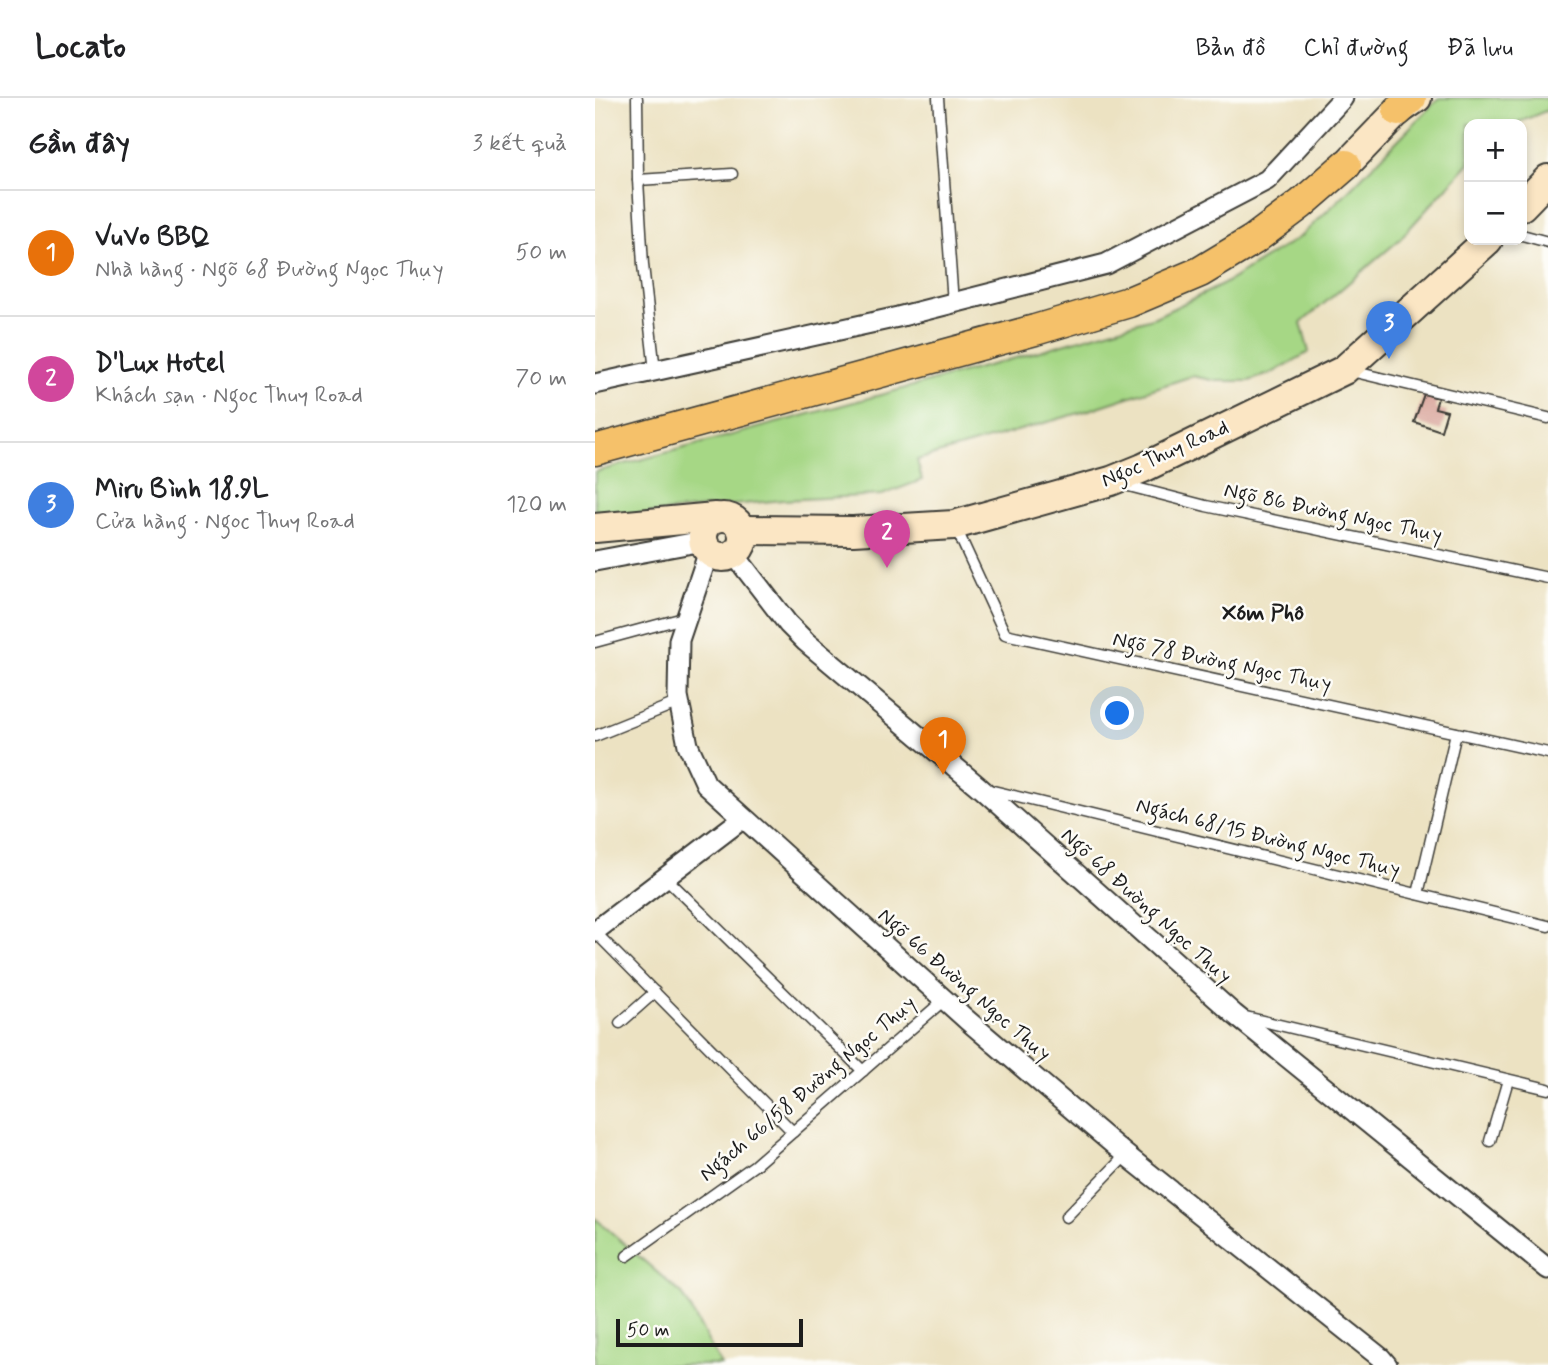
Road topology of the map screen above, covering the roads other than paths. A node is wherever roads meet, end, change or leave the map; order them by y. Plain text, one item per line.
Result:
1 (637, 98) edge
2 (938, 98) edge
3 (1343, 98) edge
4 (1407, 101) edge
5 (1346, 164) joint
6 (732, 174) dead end
7 (1548, 179) edge
8 (638, 180) junction
9 (1527, 201) edge
10 (1527, 236) edge
11 (1548, 242) edge
12 (1482, 245) edge
13 (953, 303) junction
14 (1344, 370) junction
15 (655, 371) junction
16 (595, 384) edge
17 (1548, 418) edge
18 (595, 450) edge
19 (1111, 481) junction
20 (954, 525) junction
21 (595, 528) edge
22 (721, 539) junction
23 (595, 561) edge
24 (1548, 578) edge
25 (687, 617) junction
26 (595, 642) edge
27 (679, 702) junction
28 (1456, 733) junction
29 (595, 736) edge
30 (1548, 753) edge
31 (979, 788) junction
32 (743, 819) junction
33 (665, 877) junction
34 (1418, 894) junction
35 (1548, 926) edge
36 (595, 931) edge
37 (655, 992) junction
38 (944, 1000) junction
39 (1234, 1014) junction
40 (620, 1023) dead end
41 (863, 1071) junction
42 (1508, 1080) junction
43 (1548, 1089) edge
44 (793, 1132) junction
45 (1490, 1141) dead end
46 (1126, 1155) junction
47 (1066, 1217) dead end
48 (627, 1256) dead end
49 (1548, 1269) edge
50 (1387, 1365) edge

1 - 8 lane
2 - 13 lane
3 - 13 street
4 - 5 street
5 - 18 main road
6 - 8 lane
7 - 9 street
8 - 15 lane
10 - 11 lane
12 - 14 street, Ngoc Thuy Road
13 - 15 street
14 - 17 lane
14 - 19 street, Ngoc Thuy Road
15 - 16 street
19 - 20 street, Ngoc Thuy Road
19 - 24 lane, Ngõ 86 Đường Ngọc Thụy
20 - 22 street, Ngoc Thuy Road
20 - 28 lane, Ngõ 78 Đường Ngọc Thụy
21 - 22 street, Ngoc Thuy Road
22 - 23 street
22 - 25 street, Ngõ 66 Đường Ngọc Thụy
22 - 31 street, Ngõ 68 Đường Ngọc Thụy
25 - 26 lane
25 - 27 street, Ngõ 66 Đường Ngọc Thụy
27 - 29 lane
27 - 32 street, Ngõ 66 Đường Ngọc Thụy
28 - 30 lane, Ngõ 78 Đường Ngọc Thụy
28 - 34 lane
31 - 34 lane, Ngách 68/15 Đường Ngọc Thụy
31 - 39 street, Ngõ 68 Đường Ngọc Thụy
32 - 33 street
32 - 38 street, Ngõ 66 Đường Ngọc Thụy
33 - 36 street
33 - 41 lane
34 - 35 lane, Ngách 68/15 Đường Ngọc Thụy
36 - 37 lane
37 - 40 lane
37 - 44 lane
38 - 41 lane, Ngách 66/58 Đường Ngọc Thụy
38 - 46 street, Ngõ 66 Đường Ngọc Thụy
39 - 42 lane
39 - 49 street, Ngõ 68 Đường Ngọc Thụy
41 - 44 lane, Ngách 66/58 Đường Ngọc Thụy
42 - 43 lane
42 - 45 lane
44 - 48 lane, Ngách 66/58 Đường Ngọc Thụy
46 - 47 lane
46 - 50 street, Ngõ 66 Đường Ngọc Thụy

